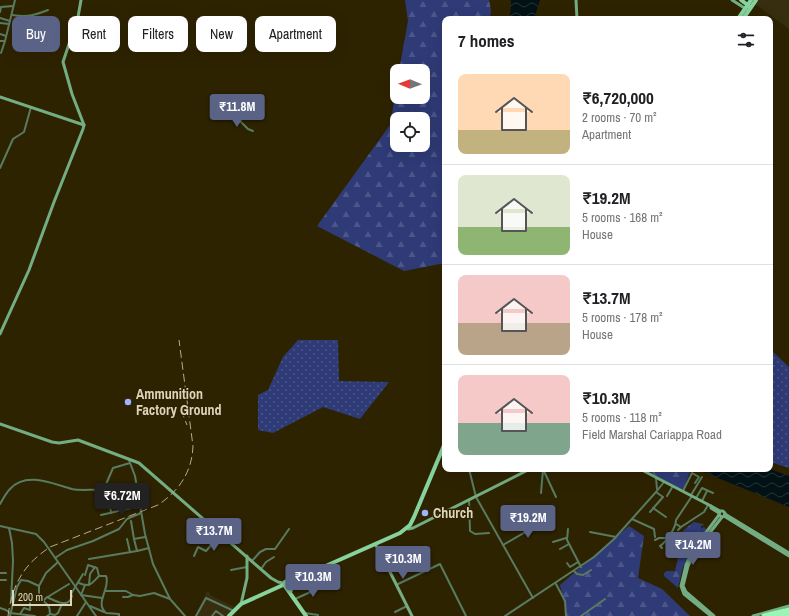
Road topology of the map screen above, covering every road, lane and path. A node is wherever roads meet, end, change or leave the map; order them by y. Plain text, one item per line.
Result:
1 (15, 0) edge
2 (81, 0) edge
3 (576, 0) edge
4 (732, 0) edge
5 (741, 0) edge
6 (750, 4) edge
7 (14, 6) junction
8 (48, 10) dead end
9 (0, 12) edge
10 (12, 15) junction
11 (578, 16) edge
12 (740, 16) edge
13 (744, 16) edge
14 (0, 18) edge
15 (0, 23) edge
16 (10, 23) junction
17 (0, 34) edge
18 (6, 36) junction
19 (5, 40) junction
20 (0, 41) edge
21 (1, 53) dead end
22 (0, 97) edge
23 (32, 107) junction
24 (217, 116) dead end
25 (84, 125) junction
26 (253, 131) dead end
27 (0, 168) edge
28 (0, 334) edge
29 (0, 424) edge
30 (442, 450) edge
31 (442, 457) edge
32 (129, 459) junction
33 (134, 461) junction
34 (130, 463) junction
35 (470, 472) edge
36 (524, 472) edge
37 (543, 472) edge
38 (544, 472) edge
39 (645, 472) edge
40 (702, 476) dead end
41 (656, 478) junction
42 (664, 482) junction
43 (695, 484) dead end
44 (672, 486) junction
45 (657, 491) junction
46 (683, 491) junction
47 (708, 491) junction
48 (541, 493) dead end
49 (713, 493) dead end
50 (692, 495) junction
51 (667, 496) dead end
52 (476, 497) junction
53 (556, 497) dead end
54 (696, 498) junction
55 (469, 500) junction
56 (702, 502) junction
57 (0, 504) edge
58 (140, 506) junction
59 (710, 506) junction
60 (101, 507) dead end
61 (654, 508) junction
62 (650, 512) dead end
63 (111, 513) junction
64 (141, 513) junction
65 (722, 514) junction
66 (101, 515) dead end
67 (666, 517) dead end
68 (632, 518) junction
69 (546, 520) dead end
70 (130, 521) dead end
71 (676, 524) junction
72 (0, 526) edge
73 (681, 527) junction
74 (9, 528) junction
75 (289, 529) dead end
76 (407, 529) junction
77 (568, 529) dead end
78 (678, 530) dead end
79 (590, 532) dead end
80 (490, 533) dead end
81 (221, 534) junction
82 (145, 537) junction
83 (616, 537) junction
84 (566, 538) junction
85 (667, 538) junction
86 (127, 539) dead end
87 (134, 539) junction
88 (553, 542) dead end
89 (377, 544) junction
90 (569, 544) junction
91 (503, 545) junction
92 (149, 548) junction
93 (662, 548) dead end
94 (560, 549) dead end
95 (137, 551) junction
96 (130, 552) junction
97 (789, 553) edge
98 (194, 556) dead end
99 (247, 556) junction
100 (789, 556) edge
101 (274, 557) dead end
102 (55, 558) junction
103 (89, 559) dead end
104 (252, 561) junction
105 (58, 562) junction
106 (579, 562) junction
107 (567, 563) dead end
108 (94, 567) junction
109 (247, 567) junction
110 (570, 567) junction
111 (581, 567) junction
112 (261, 569) junction
113 (231, 570) dead end
114 (591, 570) dead end
115 (574, 572) junction
116 (0, 573) edge
117 (6, 573) dead end
118 (99, 576) junction
119 (0, 580) edge
120 (6, 580) dead end
121 (294, 582) junction
122 (78, 583) junction
123 (556, 583) junction
124 (69, 584) dead end
125 (85, 585) junction
126 (89, 585) junction
127 (285, 585) junction
128 (396, 585) junction
129 (39, 586) junction
130 (76, 587) junction
131 (333, 587) dead end
132 (105, 591) junction
133 (289, 591) junction
134 (81, 595) junction
135 (133, 595) junction
136 (30, 597) dead end
137 (47, 597) junction
138 (102, 598) junction
139 (123, 598) dead end
140 (295, 598) junction
141 (533, 598) junction
142 (170, 599) junction
143 (605, 599) dead end
144 (43, 601) junction
145 (86, 602) junction
146 (62, 604) junction
147 (241, 604) junction
148 (12, 605) junction
149 (88, 605) junction
150 (407, 606) junction
151 (789, 606) edge
152 (0, 608) edge
153 (789, 610) edge
154 (234, 611) junction
155 (105, 612) junction
156 (395, 612) dead end
157 (10, 614) edge
158 (20, 614) junction
159 (50, 614) junction
160 (305, 614) edge
161 (789, 614) edge
162 (318, 615) edge
163 (35, 616) edge
164 (47, 616) edge
165 (77, 616) edge
166 (96, 616) edge
167 (119, 616) edge
168 (185, 616) edge
169 (196, 616) edge
170 (212, 616) edge
171 (223, 616) edge
172 (229, 616) edge
173 (412, 616) edge
174 (466, 616) edge
175 (505, 616) edge
176 (566, 616) edge
177 (581, 616) edge
178 (711, 616) edge
179 (714, 616) edge
180 (753, 616) edge
181 (764, 616) edge
182 (776, 616) edge

1 - 7 street
2 - 25 street
3 - 11 street
4 - 6 street
5 - 6 main road
6 - 12 main road
6 - 13 main road
7 - 9 street
7 - 10 street
8 - 10 street
10 - 16 street
14 - 16 street
15 - 16 street
16 - 18 street
17 - 18 street
18 - 19 street
19 - 20 street
19 - 21 street
22 - 23 street
23 - 25 street
23 - 27 street
24 - 26 street
25 - 28 street
29 - 32 street
30 - 76 main road
31 - 76 main road
32 - 33 street
32 - 34 street
33 - 34 street
33 - 81 street
34 - 57 street
34 - 58 street
35 - 52 street
36 - 52 street
37 - 48 street
38 - 53 street
39 - 41 street
40 - 50 street
41 - 42 street
41 - 45 street
42 - 44 street
42 - 45 street
43 - 46 street
44 - 46 street
44 - 51 street
45 - 61 street
45 - 68 street
46 - 50 street
47 - 49 street
47 - 54 street
47 - 56 street
50 - 54 street
50 - 71 street
52 - 55 street
52 - 91 street
54 - 56 street
55 - 76 street
55 - 80 street
56 - 59 street
58 - 63 street
58 - 64 street
59 - 65 street
59 - 73 street
60 - 63 street
61 - 62 street
61 - 67 street
63 - 66 street
64 - 82 street
64 - 102 street
65 - 97 street
65 - 100 street
65 - 178 street
65 - 179 street
68 - 83 street
68 - 85 street
69 - 91 street
70 - 87 street
71 - 73 street
71 - 85 street
72 - 74 street
73 - 78 street
74 - 102 street
74 - 148 street
75 - 104 street
76 - 89 main road
77 - 84 street
79 - 83 street
81 - 98 street
81 - 99 street
82 - 87 street
82 - 92 street
83 - 111 street
84 - 88 street
84 - 90 street
85 - 93 street
86 - 96 street
87 - 95 street
89 - 121 main road
89 - 127 main road
89 - 128 street
90 - 94 street
90 - 106 street
91 - 141 street
92 - 95 street
92 - 142 street
95 - 96 street
96 - 103 street
99 - 104 street
99 - 109 street
101 - 112 street
102 - 105 street
104 - 112 street
105 - 129 street
105 - 130 street
106 - 110 street
106 - 111 street
107 - 110 street
108 - 118 street
108 - 122 street
108 - 126 street
109 - 113 street
109 - 147 street
110 - 115 street
111 - 115 street
112 - 127 street
114 - 115 street
115 - 123 street
116 - 117 street
118 - 126 street
118 - 132 street
119 - 120 street
121 - 127 main road
121 - 133 main road
122 - 125 street
122 - 130 street
123 - 141 street
123 - 176 street
124 - 137 street
125 - 126 street
125 - 134 street
127 - 133 main road
127 - 147 main road
128 - 150 street
128 - 174 street
129 - 144 street
129 - 148 street
130 - 134 street
130 - 146 street
131 - 140 street
132 - 135 street
132 - 138 street
133 - 140 main road
134 - 138 street
134 - 145 street
135 - 139 street
135 - 142 street
136 - 158 street
137 - 144 street
137 - 146 street
138 - 155 street
140 - 160 main road
141 - 175 street
142 - 168 street
143 - 177 street
144 - 159 street
145 - 149 street
145 - 165 street
146 - 159 street
147 - 154 main road
148 - 157 street
149 - 155 street
149 - 166 street
150 - 156 street
150 - 173 street
151 - 180 street
152 - 157 street
153 - 181 highway
154 - 169 street
154 - 172 main road
155 - 167 street
157 - 158 street
158 - 163 street
159 - 164 street
160 - 162 street
161 - 182 highway
170 - 171 street

